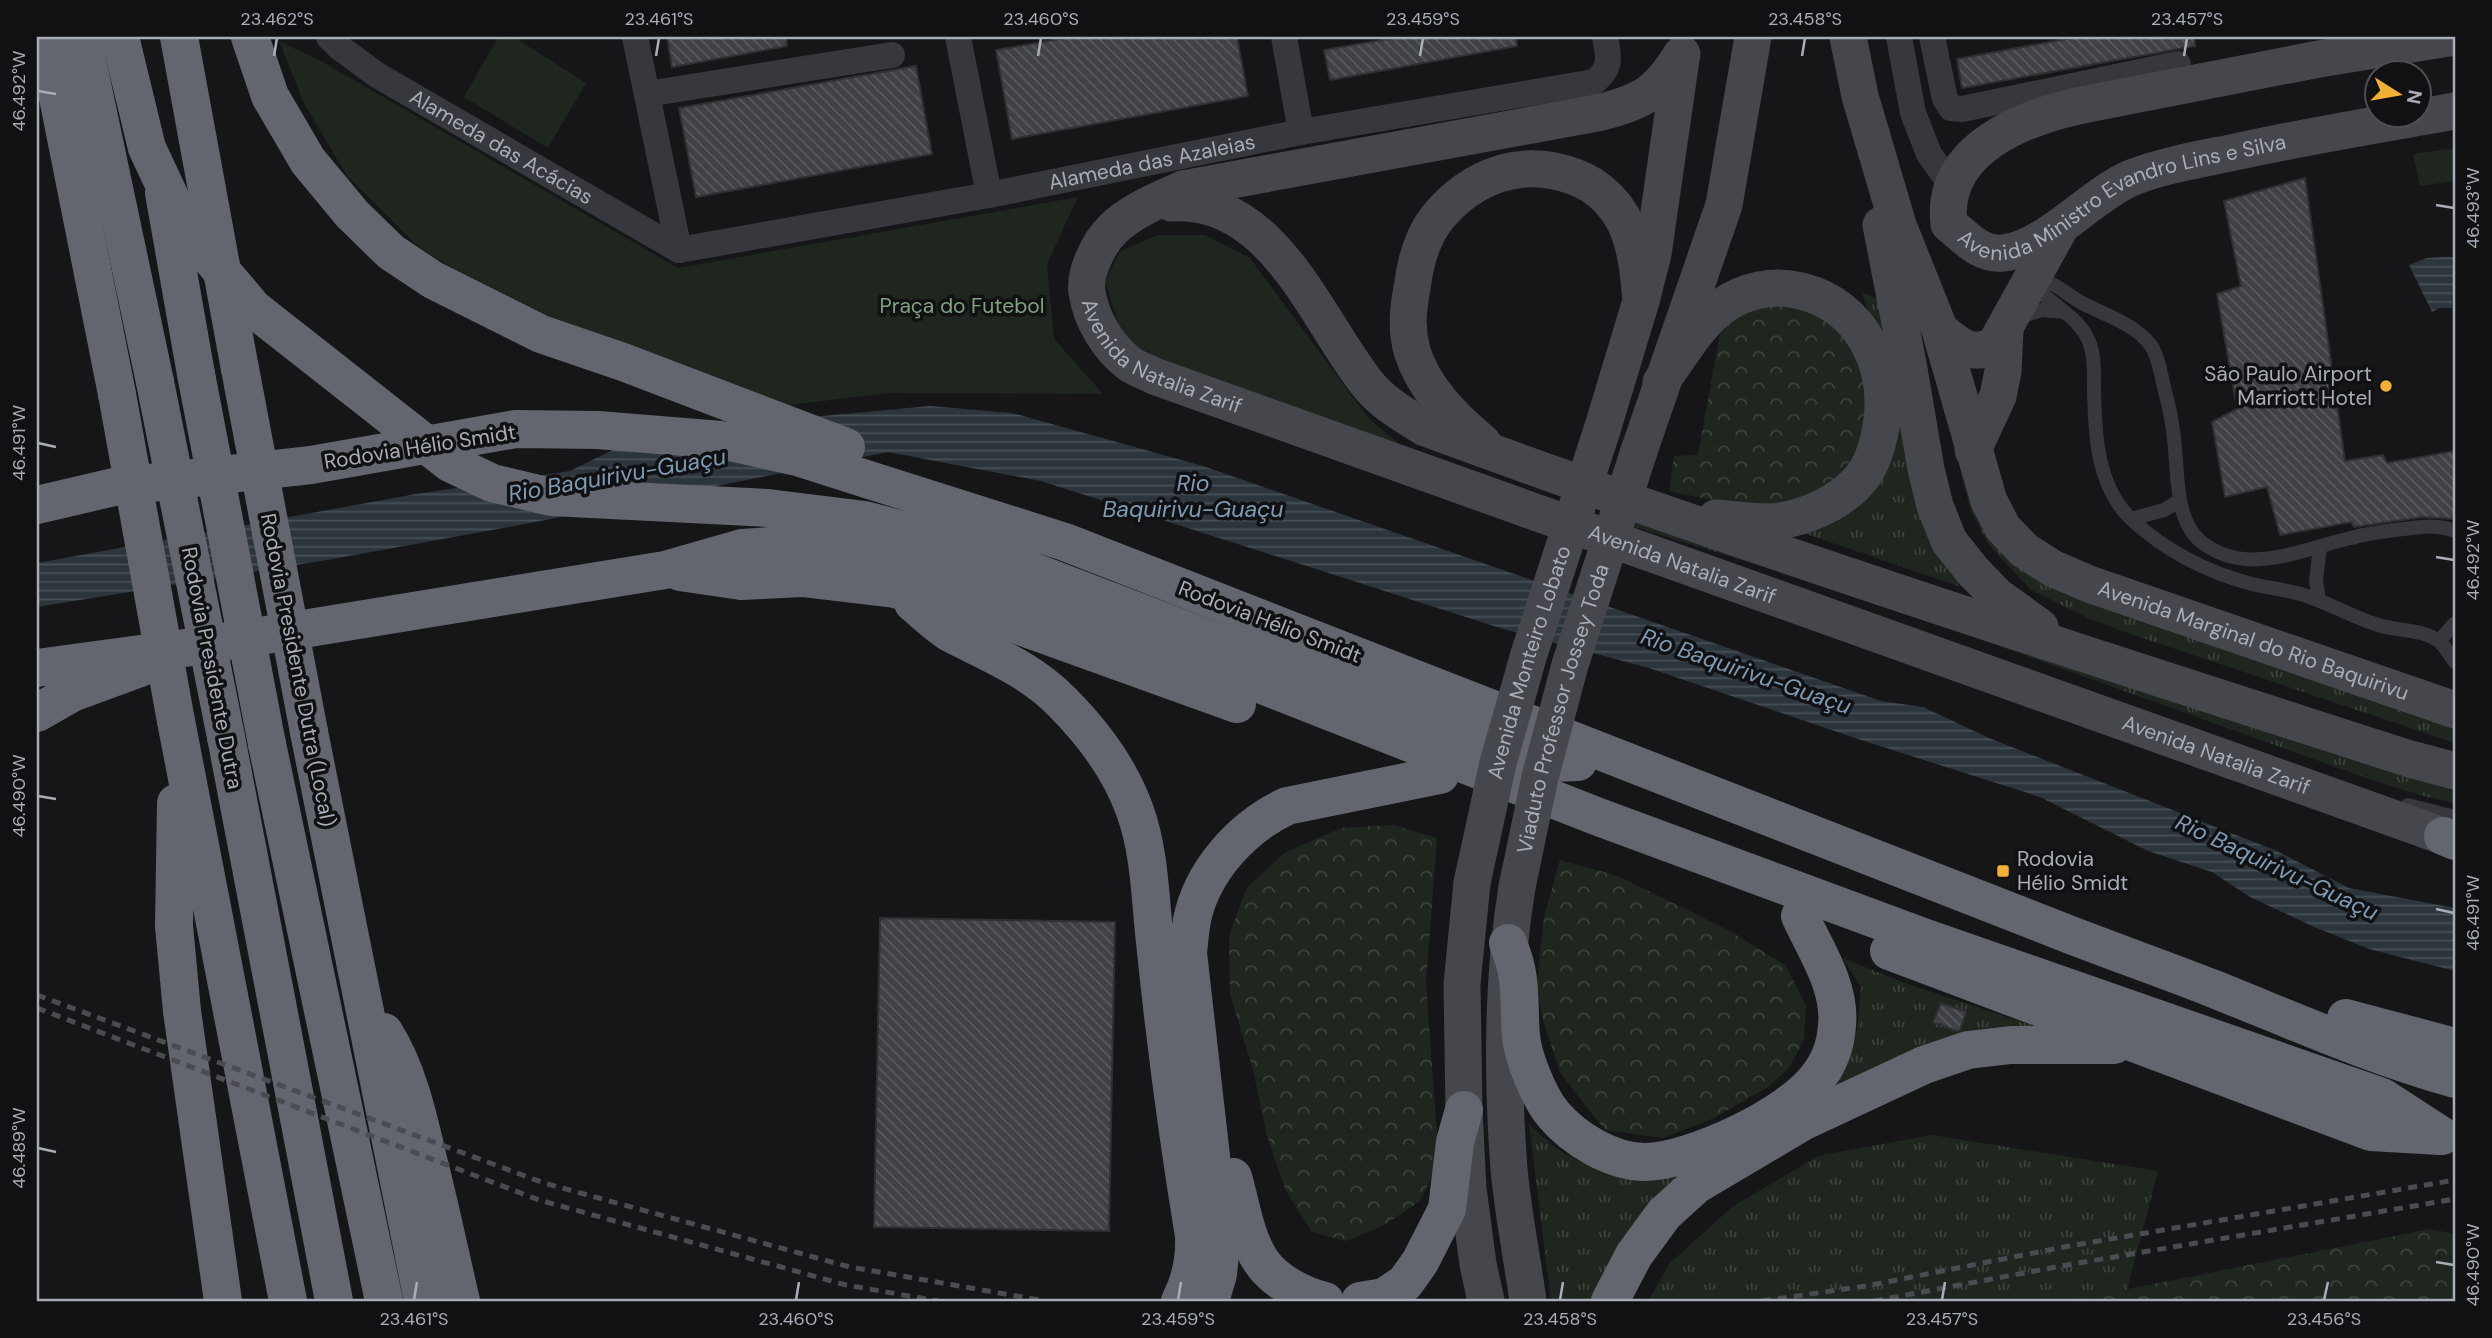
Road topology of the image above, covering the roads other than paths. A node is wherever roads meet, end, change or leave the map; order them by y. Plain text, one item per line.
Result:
1 (46, 37) edge
2 (82, 37) edge
3 (120, 37) edge
4 (135, 37) edge
5 (179, 37) edge
6 (250, 37) edge
7 (329, 37) edge
8 (635, 37) edge
9 (958, 37) edge
10 (1284, 37) edge
11 (1754, 37) edge
12 (1848, 37) edge
13 (1899, 37) edge
14 (1932, 37) edge
15 (2371, 37) edge
16 (2455, 37) edge
17 (1682, 45) edge
18 (1607, 47) edge
19 (2284, 51) dead end
20 (892, 55) dead end
21 (37, 58) edge
22 (2178, 64) dead end
23 (647, 94) junction
24 (1860, 96) junction
25 (62, 110) junction
26 (2455, 111) edge
27 (1301, 132) junction
28 (1952, 186) junction
29 (989, 195) junction
30 (1148, 205) junction
31 (2064, 222) junction
32 (679, 250) junction
33 (1988, 253) junction
34 (2031, 279) junction
35 (1642, 301) junction
36 (2069, 314) junction
37 (2008, 325) junction
38 (1940, 331) junction
39 (1661, 382) junction
40 (1973, 450) junction
41 (1497, 454) junction
42 (37, 487) edge
43 (114, 487) junction
44 (2179, 501) junction
45 (37, 505) edge
46 (1668, 515) junction
47 (2131, 519) junction
48 (2455, 531) edge
49 (1076, 547) junction
50 (2320, 547) junction
51 (665, 570) junction
52 (895, 589) junction
53 (2319, 600) junction
54 (2455, 623) edge
55 (2440, 642) junction
56 (1912, 646) junction
57 (192, 647) junction
58 (1971, 652) dead end
59 (2096, 657) junction
60 (2455, 662) edge
61 (37, 668) edge
62 (1382, 704) junction
63 (2455, 710) edge
64 (37, 713) edge
65 (178, 730) junction
66 (1622, 760) junction
67 (2370, 762) dead end
68 (2298, 769) dead end
69 (2455, 771) edge
70 (1440, 775) junction
71 (2361, 791) dead end
72 (2399, 803) dead end
73 (1596, 816) junction
74 (2452, 833) edge
75 (1800, 916) junction
76 (1508, 943) junction
77 (2214, 989) junction
78 (363, 1001) junction
79 (2138, 1045) junction
80 (1198, 1046) junction
81 (2455, 1047) edge
82 (2455, 1079) edge
83 (1464, 1110) junction
84 (2449, 1138) edge
85 (223, 1301) edge
86 (288, 1301) edge
87 (334, 1301) edge
88 (384, 1301) edge
89 (423, 1301) edge
90 (461, 1301) edge
91 (1180, 1301) edge
92 (1210, 1301) edge
93 (1325, 1301) edge
94 (1360, 1301) edge
95 (1486, 1301) edge
96 (1528, 1301) edge
97 (1610, 1301) edge

1 - 25 highway, Rodovia Presidente Dutra
2 - 87 highway, Rodovia Presidente Dutra, bridge
3 - 62 highway, bridge
4 - 88 highway, Rodovia Presidente Dutra, bridge
5 - 78 highway, Rodovia Presidente Dutra (Local), bridge
6 - 49 highway
7 - 32 street, Alameda das Acácias
8 - 23 street
9 - 29 street
10 - 27 street
11 - 39 main road
12 - 24 main road
13 - 28 street
14 - 22 street
15 - 19 street
16 - 28 main road, Avenida Ministro Evandro Lins e Silva
17 - 30 main road
17 - 35 main road, Avenida Monteiro Lobato
18 - 27 street, Alameda das Azaleias
20 - 23 street
21 - 25 highway
23 - 32 street
24 - 38 main road, Avenida Marginal do Rio Baquirivu
24 - 59 main road
25 - 65 highway, Rodovia Presidente Dutra, bridge
26 - 31 main road, Avenida Ministro Evandro Lins e Silva
27 - 29 street, Alameda das Azaleias
28 - 33 main road, Avenida Ministro Evandro Lins e Silva
29 - 32 street, Alameda das Azaleias
30 - 41 main road, Avenida Natalia Zarif
30 - 56 main road, Avenida Natalia Zarif
31 - 33 main road, Avenida Ministro Evandro Lins e Silva
31 - 34 main road
33 - 34 main road
34 - 36 lane
34 - 37 main road
34 - 44 lane
35 - 41 main road
35 - 83 main road, Avenida Monteiro Lobato, bridge
36 - 37 lane
36 - 47 lane
37 - 38 main road
37 - 40 main road
38 - 40 main road, Avenida Marginal do Rio Baquirivu
39 - 46 main road
39 - 76 main road, Viaduto Professor Jossey Toda, bridge
40 - 63 main road, Avenida Marginal do Rio Baquirivu
41 - 46 main road, Avenida Natalia Zarif
42 - 43 highway
43 - 45 highway, Rodovia Hélio Smidt
43 - 49 highway, Rodovia Hélio Smidt
44 - 47 lane
44 - 50 lane
46 - 59 main road, Avenida Natalia Zarif
47 - 53 lane
48 - 50 lane
49 - 66 highway, Rodovia Hélio Smidt
50 - 53 lane
51 - 52 highway
51 - 57 highway
51 - 73 highway
52 - 70 highway
52 - 91 highway
53 - 55 lane
54 - 55 lane
55 - 60 lane
56 - 58 lane
56 - 74 main road, Avenida Natalia Zarif
57 - 61 highway
57 - 64 highway
59 - 67 lane
59 - 69 main road, Avenida Natalia Zarif
62 - 66 highway
62 - 73 highway
65 - 85 highway
65 - 86 highway, Rodovia Presidente Dutra
66 - 77 highway, Rodovia Hélio Smidt
68 - 71 lane
70 - 75 highway
70 - 80 highway
72 - 74 lane
73 - 84 highway
75 - 76 highway
75 - 79 highway
76 - 96 main road
77 - 81 highway
77 - 82 highway, Rodovia Hélio Smidt
78 - 89 highway, Rodovia Presidente Dutra (Local)
78 - 90 highway
79 - 84 highway
79 - 97 highway
80 - 92 highway
80 - 93 highway
83 - 94 highway
83 - 95 main road, Avenida Monteiro Lobato

